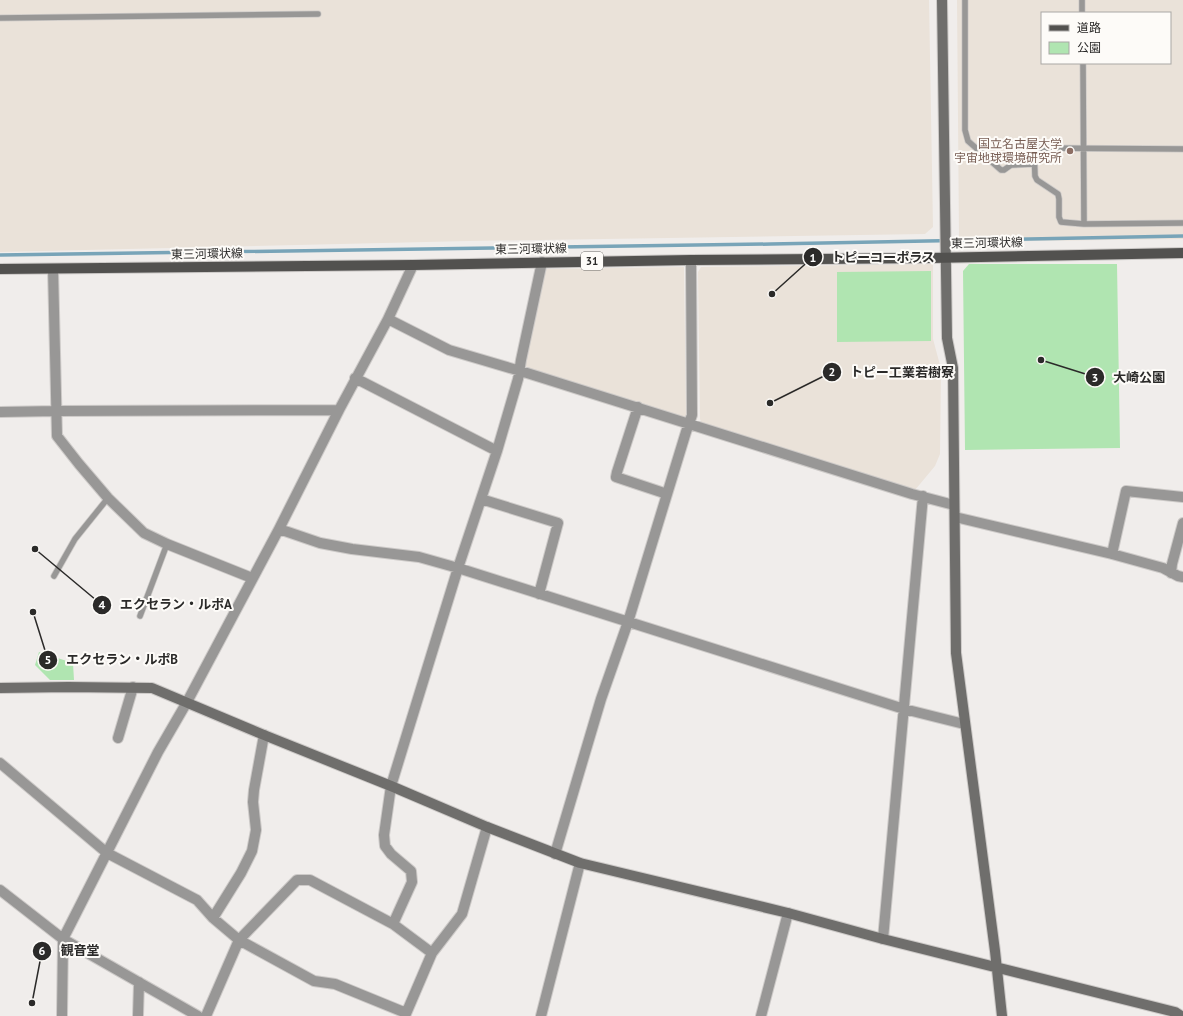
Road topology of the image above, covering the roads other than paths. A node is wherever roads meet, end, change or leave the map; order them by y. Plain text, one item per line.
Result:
1 (942, 0) edge
2 (965, 0) edge
3 (1082, 0) edge
4 (1082, 12) edge
5 (318, 14) dead end
6 (0, 18) edge
7 (1083, 64) edge
8 (1084, 148) junction
9 (1183, 149) edge
10 (1034, 164) junction
11 (1183, 223) edge
12 (1084, 224) junction
13 (1183, 253) edge
14 (946, 257) junction
15 (691, 260) junction
16 (542, 262) junction
17 (413, 265) junction
18 (0, 269) edge
19 (53, 269) junction
20 (388, 319) junction
21 (519, 370) junction
22 (356, 378) junction
23 (638, 407) junction
24 (339, 410) junction
25 (57, 411) junction
26 (0, 412) edge
27 (689, 423) junction
28 (497, 451) junction
29 (667, 494) junction
30 (923, 496) junction
31 (1183, 497) edge
32 (108, 498) junction
33 (481, 499) junction
34 (954, 504) junction
35 (955, 516) junction
36 (1183, 523) edge
37 (279, 529) junction
38 (168, 544) junction
39 (1112, 554) junction
40 (458, 568) junction
41 (1171, 573) junction
42 (54, 576) dead end
43 (1183, 577) edge
44 (252, 578) junction
45 (540, 594) junction
46 (140, 616) dead end
47 (628, 622) junction
48 (133, 687) junction
49 (0, 688) edge
50 (187, 702) junction
51 (904, 709) junction
52 (964, 724) junction
53 (264, 735) junction
54 (118, 738) dead end
55 (0, 763) edge
56 (391, 786) junction
57 (487, 827) junction
58 (107, 853) junction
59 (555, 854) junction
60 (580, 863) junction
61 (0, 890) edge
62 (788, 913) junction
63 (213, 918) junction
64 (393, 924) junction
65 (63, 939) junction
66 (882, 939) junction
67 (239, 940) junction
68 (432, 953) junction
69 (996, 967) junction
70 (139, 982) junction
71 (405, 1014) edge
72 (62, 1016) edge
73 (138, 1016) edge
74 (198, 1016) edge
75 (206, 1016) edge
76 (541, 1016) edge
77 (761, 1016) edge
78 (1002, 1016) edge
79 (1181, 1016) edge

1 - 14 street
2 - 10 lane
3 - 4 lane
5 - 6 lane
7 - 8 lane
8 - 9 lane
8 - 10 lane
8 - 12 lane
10 - 12 lane
11 - 12 lane
13 - 14 main road, 東三河環状線 / 31
14 - 15 main road, 東三河環状線 / 31
14 - 34 street
15 - 16 main road, 東三河環状線 / 31
15 - 27 street
16 - 17 main road, 東三河環状線 / 31
16 - 21 street
17 - 19 main road, 東三河環状線 / 31
17 - 20 street
18 - 19 main road, 東三河環状線 / 31
19 - 25 street
20 - 21 street
20 - 22 street
21 - 23 street
21 - 28 street
22 - 24 street
22 - 28 street
23 - 27 street
23 - 29 street
24 - 25 street
24 - 37 street
25 - 26 street
25 - 32 street
27 - 29 street
27 - 30 street
28 - 33 street
29 - 47 street
30 - 34 street
30 - 51 street
31 - 39 street
32 - 38 street
32 - 42 lane
33 - 40 street
33 - 45 street
34 - 35 street
35 - 39 street
35 - 52 street
36 - 41 street
37 - 40 street
37 - 44 street
38 - 44 street
38 - 46 lane
39 - 41 street
40 - 45 street
40 - 56 street
41 - 43 street
44 - 50 street
45 - 47 street
47 - 51 street
47 - 59 street
48 - 49 street
48 - 50 street
48 - 54 street
50 - 53 street
50 - 58 street
51 - 52 street
51 - 66 street
52 - 69 street
53 - 56 street
53 - 63 street
55 - 58 street
56 - 57 street
56 - 64 street
57 - 59 street
57 - 68 street
58 - 63 street
58 - 65 street
59 - 60 street
60 - 62 street
60 - 76 street
61 - 65 street
62 - 66 street
62 - 77 street
63 - 67 street
64 - 67 street
64 - 68 street
65 - 70 street
65 - 72 street
66 - 69 street
67 - 71 street
67 - 75 street
68 - 71 street
69 - 78 street
69 - 79 street
70 - 73 street
70 - 74 street

